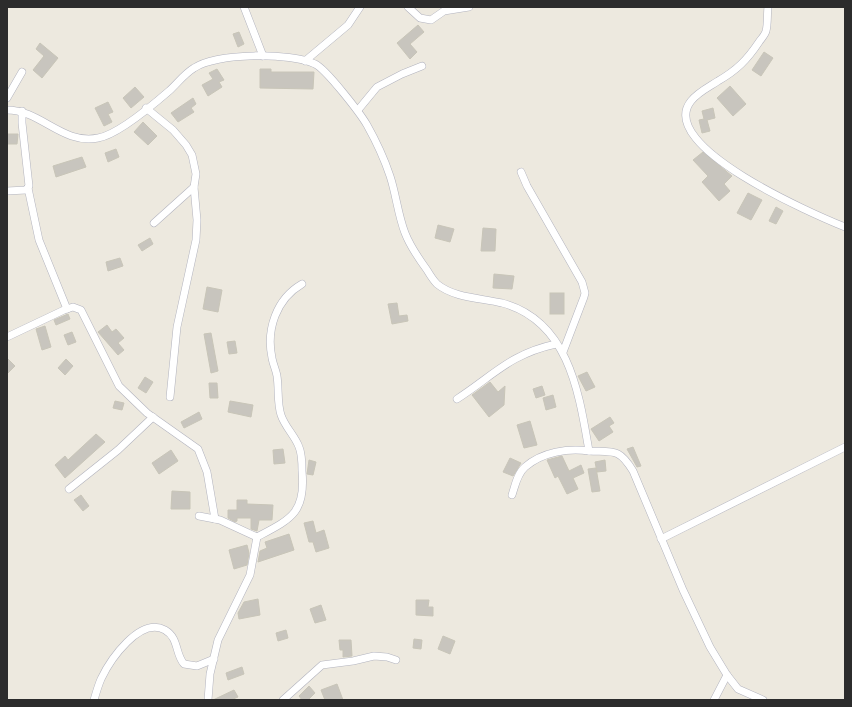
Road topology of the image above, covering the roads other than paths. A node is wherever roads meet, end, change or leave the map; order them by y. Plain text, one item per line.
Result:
1 (244, 7) edge
2 (360, 7) edge
3 (408, 7) edge
4 (469, 7) edge
5 (768, 7) edge
6 (264, 56) junction
7 (305, 61) junction
8 (422, 66) dead end
9 (22, 72) dead end
10 (7, 98) edge
11 (146, 108) junction
12 (7, 110) edge
13 (358, 110) junction
14 (22, 111) junction
15 (521, 172) dead end
16 (194, 187) junction
17 (28, 188) junction
18 (7, 191) edge
19 (154, 223) dead end
20 (845, 227) edge
21 (302, 284) dead end
22 (67, 309) junction
23 (7, 337) edge
24 (556, 344) junction
25 (563, 352) junction
26 (170, 397) dead end
27 (458, 399) dead end
28 (153, 417) junction
29 (845, 447) edge
30 (589, 451) junction
31 (69, 489) dead end
32 (512, 495) dead end
33 (199, 516) dead end
34 (215, 519) junction
35 (257, 537) junction
36 (661, 539) junction
37 (214, 660) junction
38 (396, 660) dead end
39 (727, 675) junction
40 (94, 700) edge
41 (208, 700) edge
42 (283, 700) edge
43 (714, 700) edge
44 (763, 700) edge

1 - 6 street
2 - 7 street
3 - 4 street
5 - 20 street
6 - 7 street
6 - 11 street
7 - 13 street
8 - 13 street
9 - 10 street
11 - 14 street
11 - 16 street
12 - 14 street
13 - 24 street
14 - 17 street
15 - 25 street
16 - 19 street
16 - 26 street
17 - 18 street
17 - 22 street
21 - 35 street
22 - 23 street
22 - 28 street
24 - 25 street
24 - 27 street
25 - 30 street
28 - 31 street
28 - 34 street
29 - 36 street
30 - 32 street
30 - 36 street
33 - 34 street
34 - 35 street
35 - 37 street
36 - 39 street
37 - 40 street
37 - 41 street
38 - 42 street
39 - 43 street
39 - 44 street

